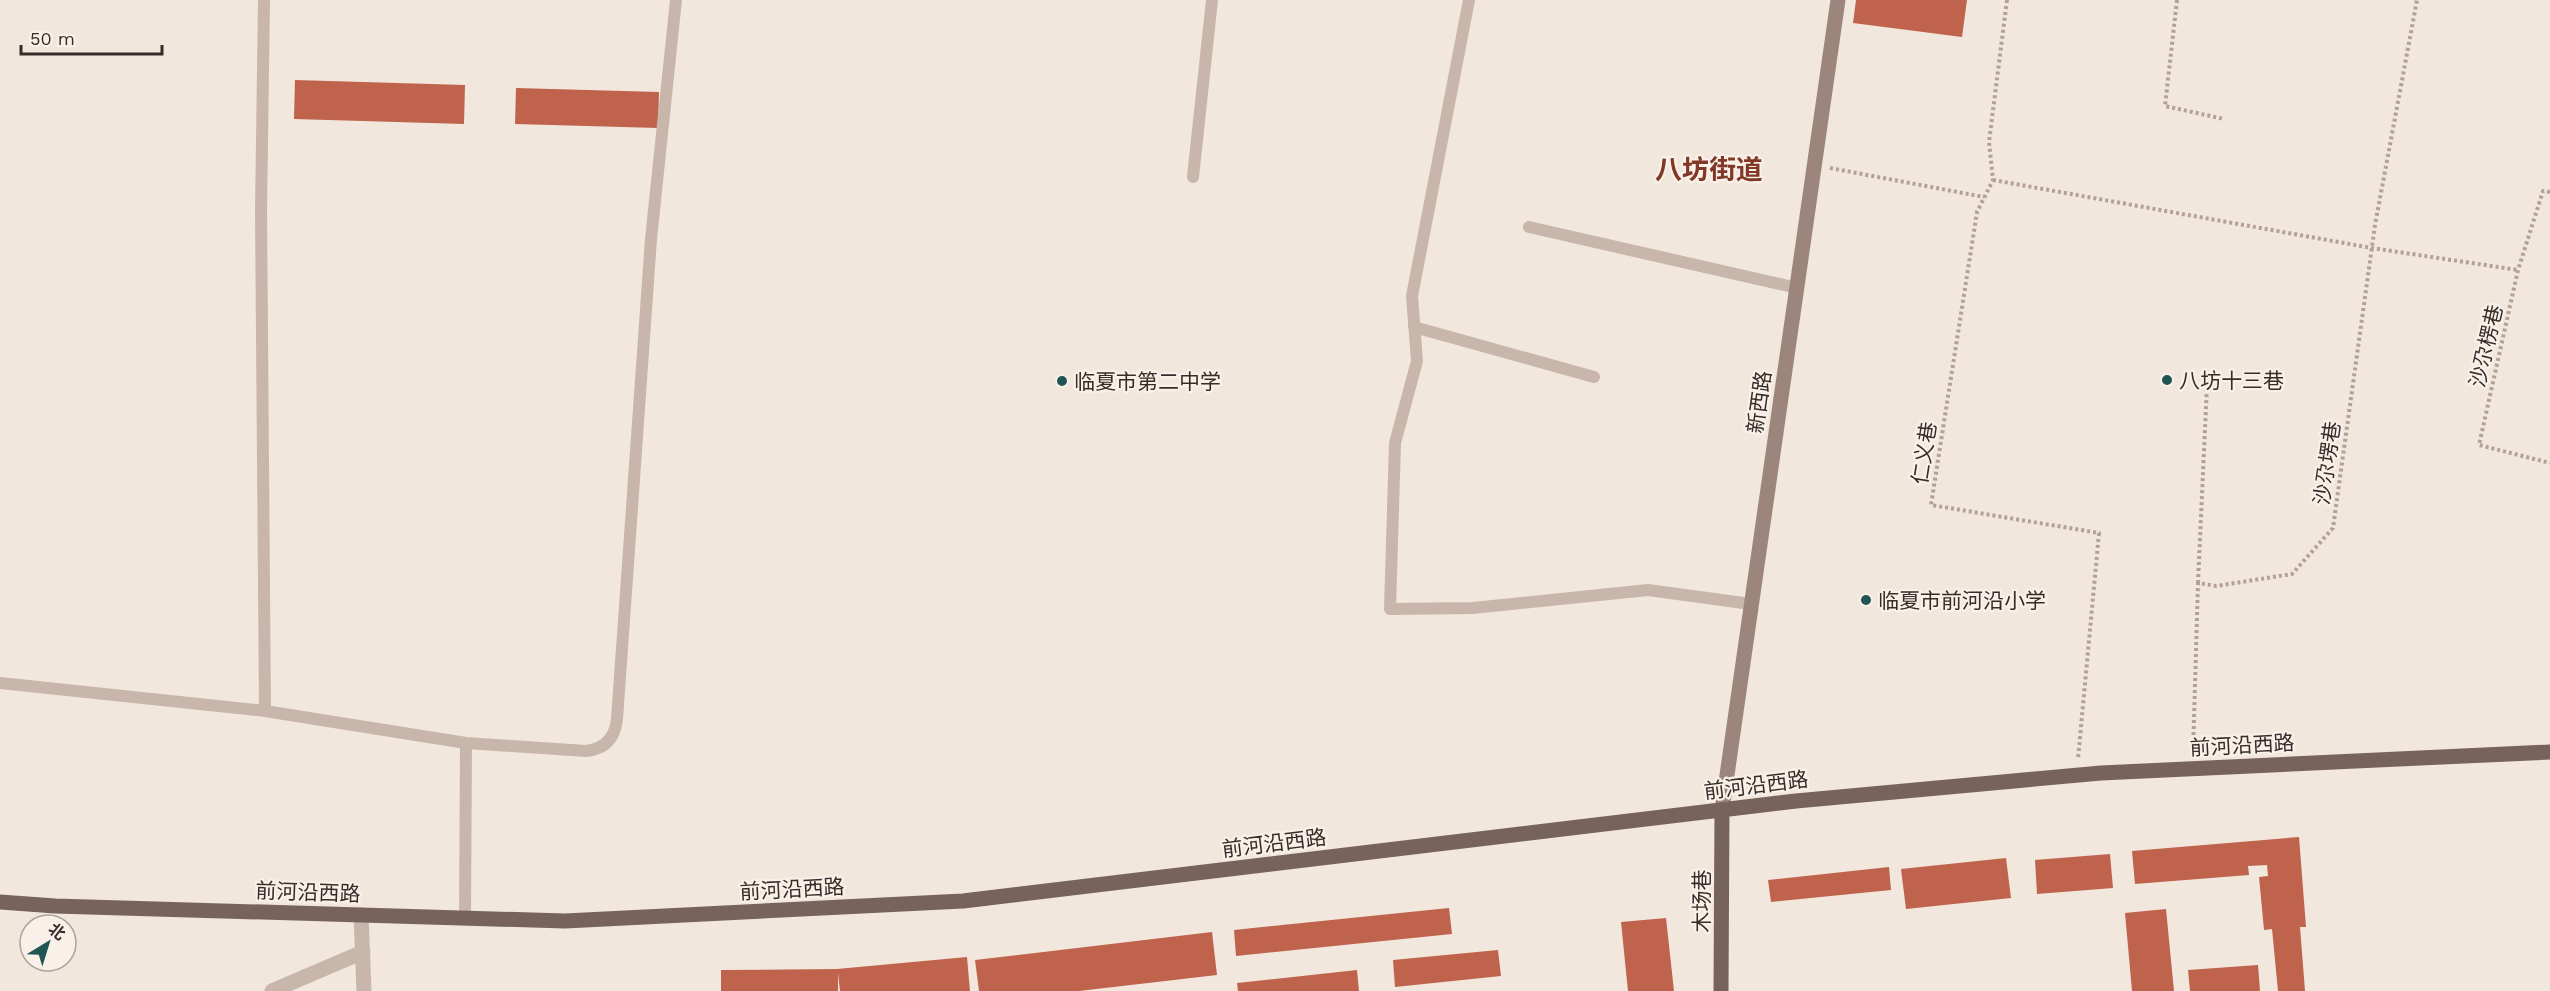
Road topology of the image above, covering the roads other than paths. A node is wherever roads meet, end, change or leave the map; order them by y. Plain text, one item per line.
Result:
1 (264, 0) edge
2 (675, 0) edge
3 (1212, 0) edge
4 (1469, 0) edge
5 (1838, 0) edge
6 (1193, 177) dead end
7 (1529, 227) dead end
8 (1797, 288) junction
9 (1414, 327) junction
10 (1594, 376) dead end
11 (1752, 604) junction
12 (0, 683) edge
13 (265, 711) junction
14 (466, 743) junction
15 (2550, 752) edge
16 (1722, 810) junction
17 (0, 902) edge
18 (361, 915) junction
19 (465, 918) junction
20 (363, 952) junction
21 (272, 991) edge
22 (364, 991) edge
23 (1721, 991) edge

1 - 13 lane
2 - 14 lane
3 - 6 lane
4 - 9 lane
5 - 8 main road, 新西路
7 - 8 lane
8 - 11 main road, 新西路
9 - 10 lane
9 - 11 lane
11 - 16 main road, 新西路
12 - 13 lane
13 - 14 lane
14 - 19 lane
15 - 16 main road, 前河沿西路
16 - 19 main road, 前河沿西路
16 - 23 main road, 木场巷
17 - 18 main road, 前河沿西路
18 - 19 main road, 前河沿西路
18 - 20 street
20 - 21 street
20 - 22 street

